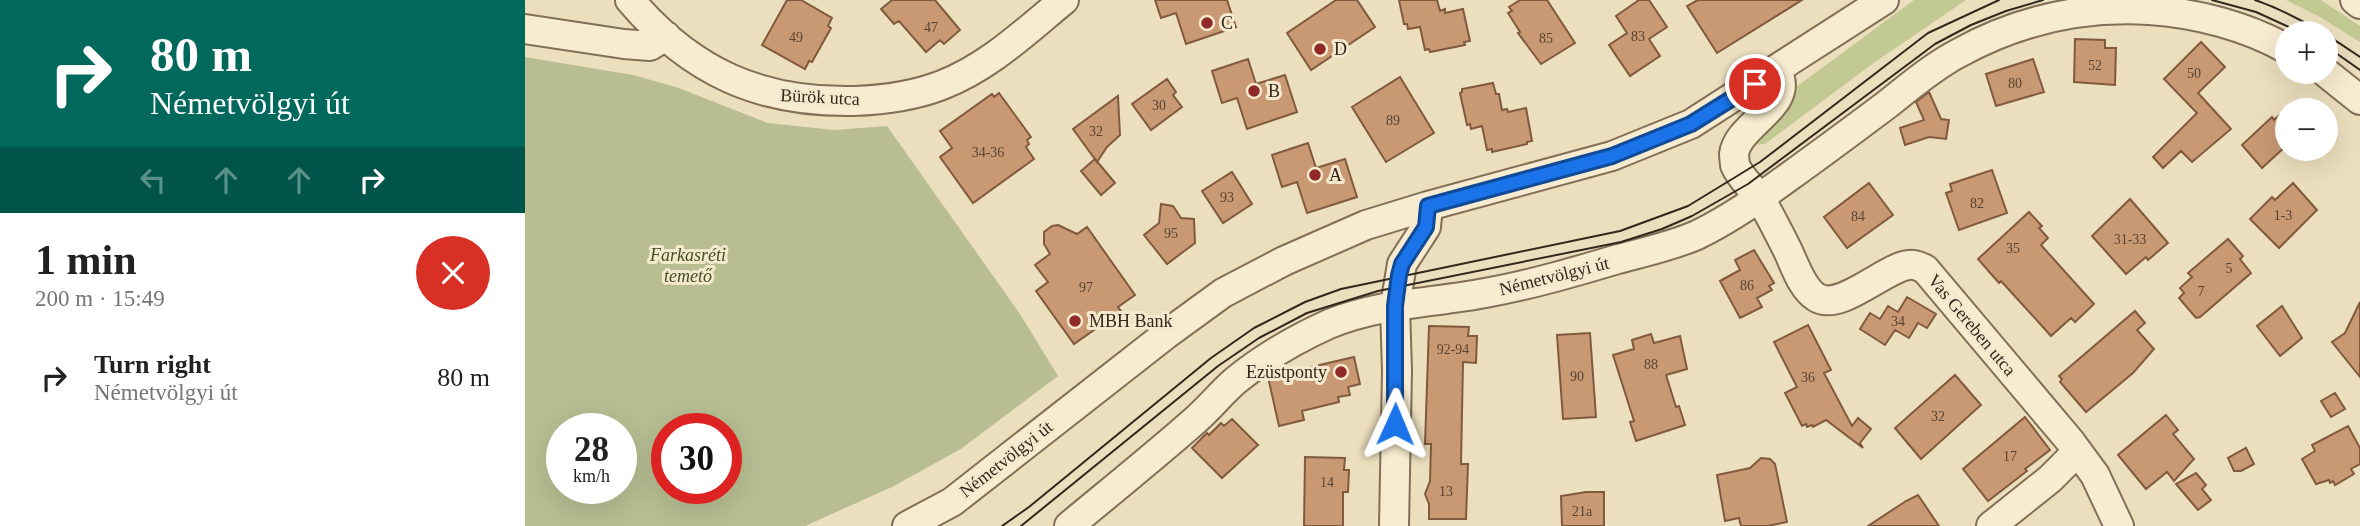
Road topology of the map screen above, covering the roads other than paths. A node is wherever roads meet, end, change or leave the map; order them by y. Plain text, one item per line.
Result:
1 (630, 0) edge
2 (1064, 0) edge
3 (1884, 0) edge
4 (2355, 0) edge
5 (2360, 4) edge
6 (525, 29) edge
7 (666, 36) junction
8 (2275, 44) edge
9 (1776, 70) junction
10 (2338, 82) edge
11 (2360, 100) edge
12 (1759, 197) junction
13 (1428, 206) junction
14 (1395, 306) junction
15 (2077, 452) junction
16 (907, 526) edge
17 (1069, 526) edge
18 (1394, 526) edge
19 (1991, 526) edge
20 (2119, 526) edge

1 - 7 street, Bürök utca
2 - 7 street, Bürök utca
3 - 9 street, Németvölgyi út
4 - 5 street
6 - 7 street
8 - 12 street, Németvölgyi út
9 - 12 street, Vas Gereben utca
9 - 13 street, Németvölgyi út
10 - 11 street
12 - 14 street, Németvölgyi út
12 - 15 street, Vas Gereben utca
13 - 14 street
13 - 16 street, Németvölgyi út
14 - 17 street, Németvölgyi út
14 - 18 street
15 - 19 street
15 - 20 street, Vas Gereben utca

